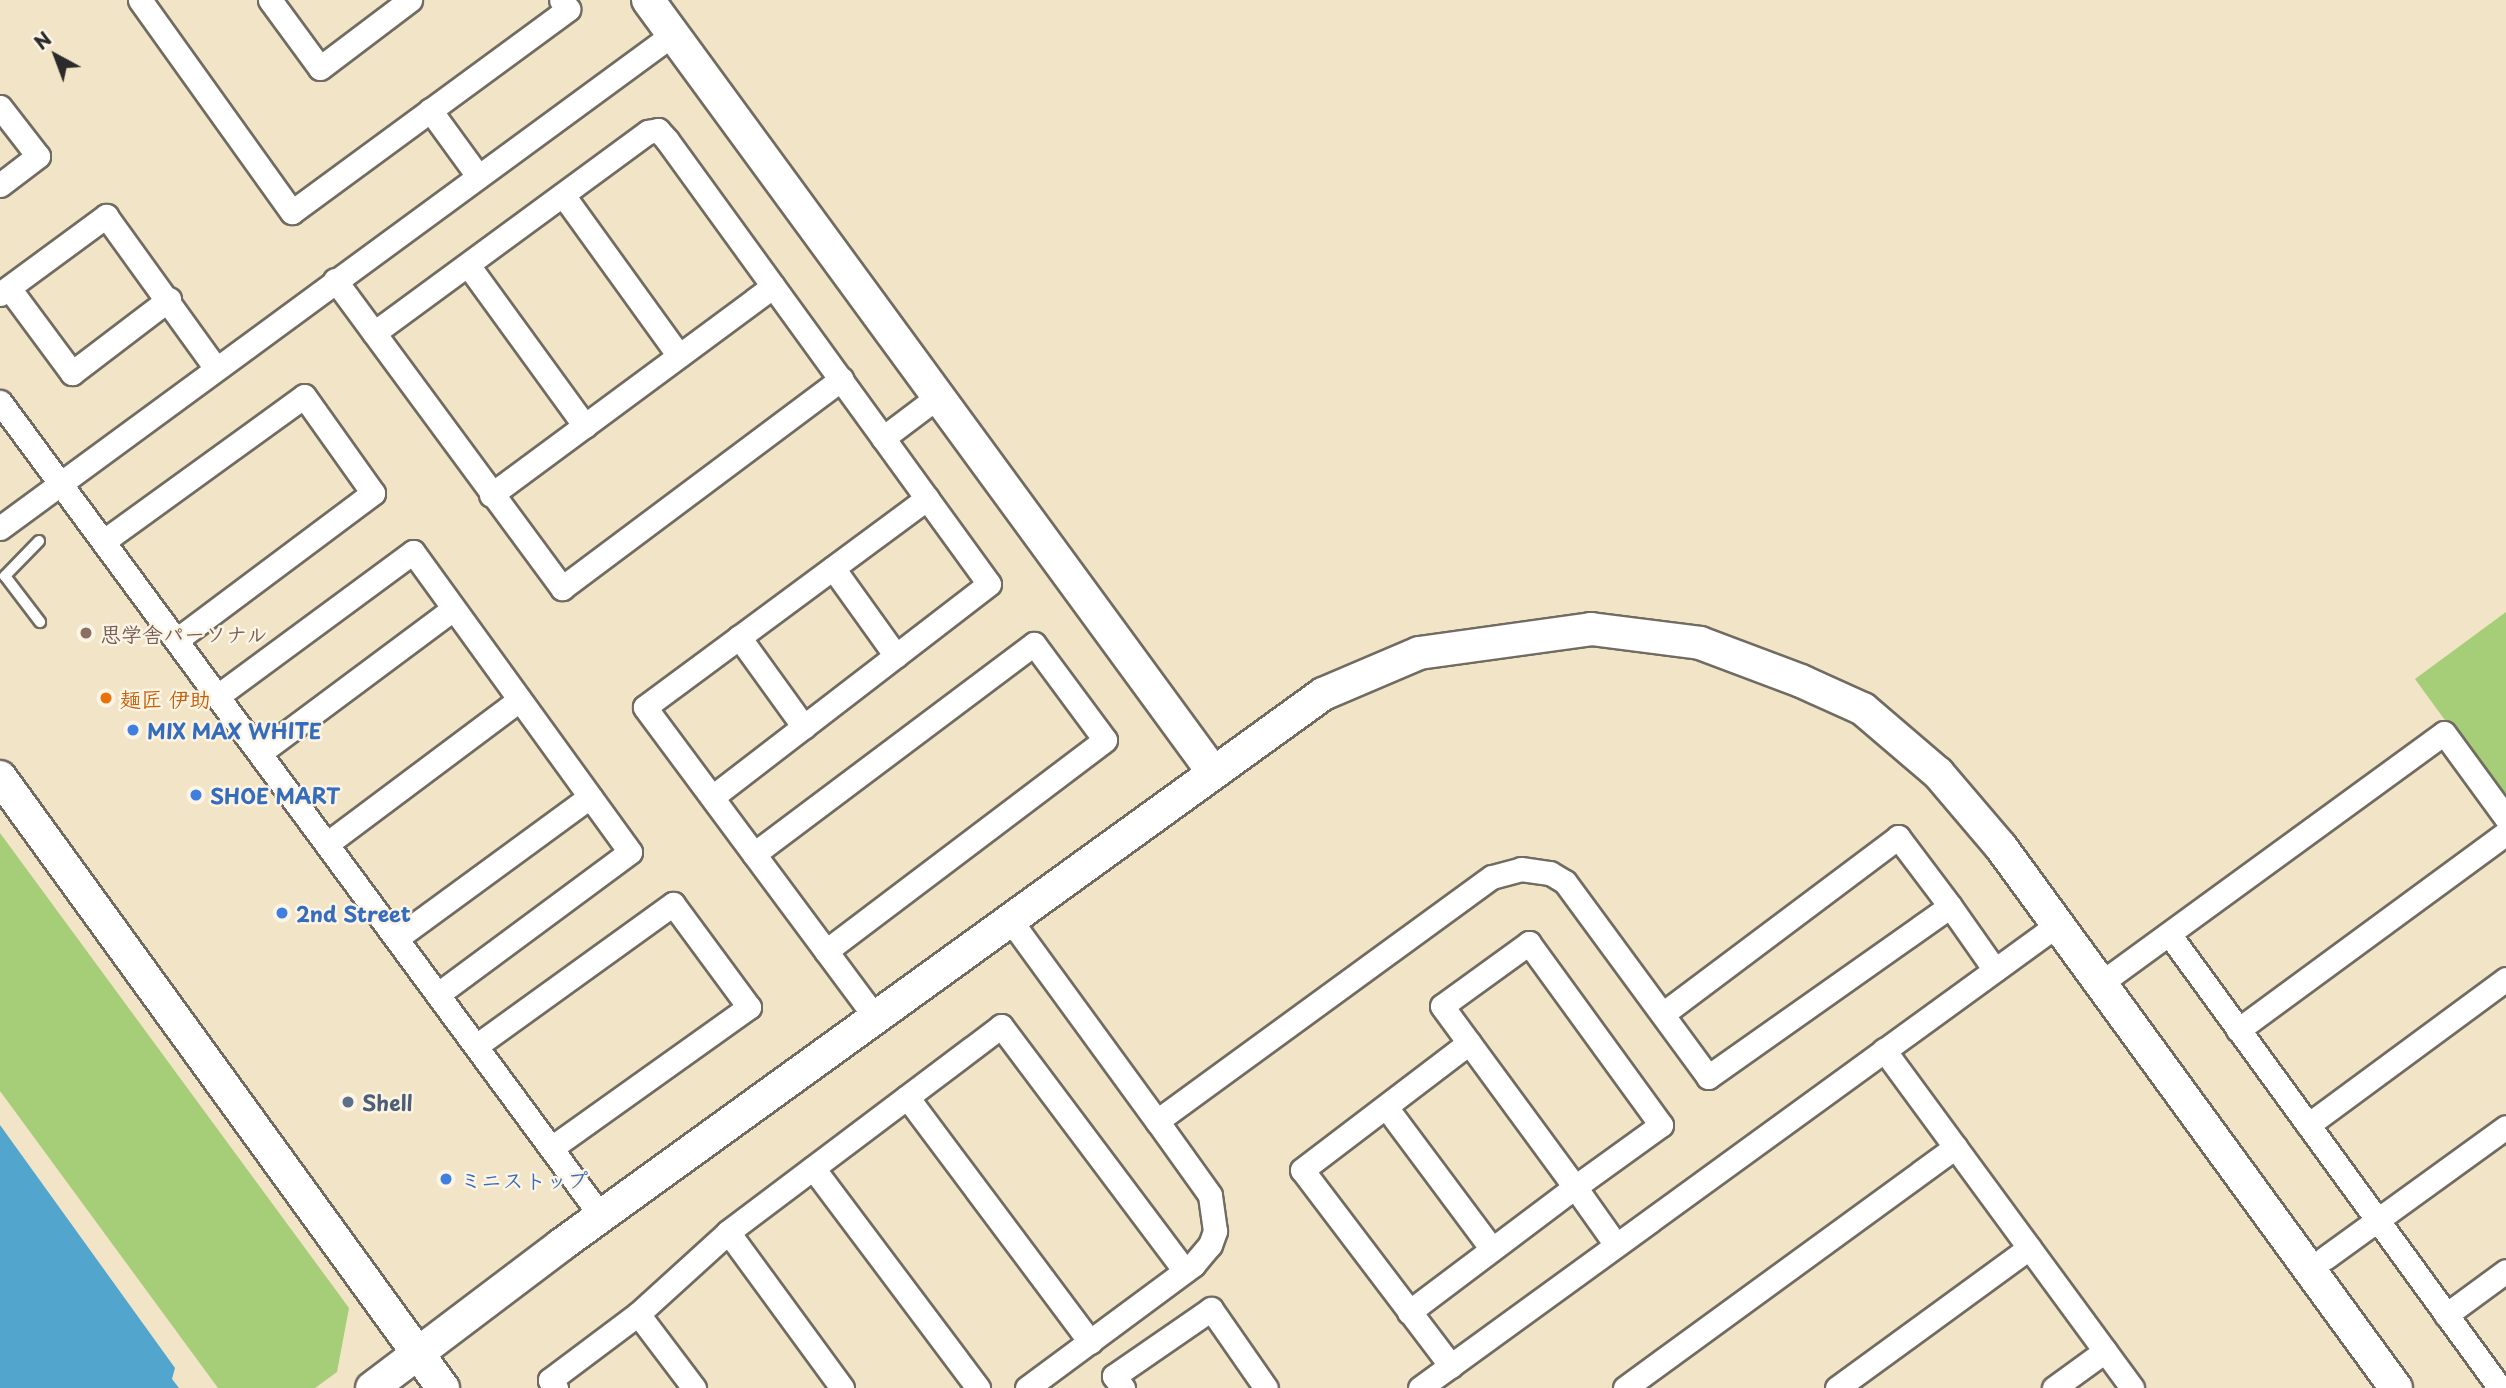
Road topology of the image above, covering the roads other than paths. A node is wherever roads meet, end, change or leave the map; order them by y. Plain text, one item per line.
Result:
1 (140, 0) edge
2 (270, 0) edge
3 (410, 0) edge
4 (561, 0) edge
5 (648, 0) edge
6 (673, 34) junction
7 (0, 107) edge
8 (430, 110) junction
9 (478, 176) junction
10 (0, 185) edge
11 (563, 195) junction
12 (468, 265) junction
13 (335, 280) junction
14 (773, 286) junction
15 (4, 291) edge
16 (169, 299) junction
17 (374, 333) junction
18 (679, 356) junction
19 (215, 367) junction
20 (841, 379) junction
21 (940, 395) junction
22 (0, 402) edge
23 (584, 426) junction
24 (883, 438) junction
25 (60, 483) junction
26 (491, 495) junction
27 (927, 498) junction
28 (0, 528) edge
29 (39, 541) dead end
30 (104, 541) junction
31 (833, 568) junction
32 (453, 608) junction
33 (40, 622) dead end
34 (739, 637) junction
35 (178, 639) junction
36 (896, 656) junction
37 (219, 695) junction
38 (519, 700) junction
39 (804, 727) junction
40 (261, 752) junction
41 (1213, 772) junction
42 (0, 777) edge
43 (590, 797) junction
44 (712, 797) junction
45 (2506, 818) edge
46 (2506, 833) edge
47 (328, 843) junction
48 (754, 854) junction
49 (1950, 906) junction
50 (1011, 921) junction
51 (2057, 925) junction
52 (2169, 934) junction
53 (397, 938) junction
54 (826, 951) junction
55 (1994, 970) junction
56 (2506, 979) edge
57 (2101, 983) junction
58 (438, 994) junction
59 (1664, 1013) junction
60 (874, 1017) junction
61 (2238, 1030) junction
62 (1469, 1043) junction
63 (476, 1046) junction
64 (1884, 1051) junction
65 (907, 1097) junction
66 (1386, 1107) junction
67 (1157, 1121) junction
68 (2308, 1125) junction
69 (2506, 1127) edge
70 (1955, 1147) junction
71 (551, 1148) junction
72 (813, 1168) junction
73 (1574, 1187) junction
74 (601, 1216) junction
75 (2378, 1221) junction
76 (728, 1232) junction
77 (1616, 1245) junction
78 (2029, 1248) junction
79 (1492, 1249) junction
80 (2325, 1258) dead end
81 (1185, 1271) junction
82 (2506, 1271) edge
83 (1409, 1312) junction
84 (638, 1314) junction
85 (2446, 1315) junction
86 (1090, 1342) junction
87 (2105, 1351) junction
88 (418, 1354) junction
89 (1451, 1366) junction
90 (372, 1388) edge
91 (443, 1388) edge
92 (556, 1388) edge
93 (694, 1388) edge
94 (842, 1388) edge
95 (978, 1388) edge
96 (1027, 1388) edge
97 (1123, 1388) edge
98 (1266, 1388) edge
99 (1420, 1388) edge
100 (1625, 1388) edge
101 (1837, 1388) edge
102 (2054, 1388) edge
103 (2132, 1388) edge
104 (2396, 1388) edge
105 (2500, 1388) edge

1 - 8 street
2 - 3 street
4 - 8 street
5 - 6 street
6 - 9 street
6 - 21 street
7 - 10 street
8 - 9 street
9 - 13 street
11 - 12 street
11 - 14 street
11 - 18 street
12 - 17 street
12 - 23 street
13 - 17 street
13 - 19 street
14 - 18 street
14 - 20 street
15 - 16 street
15 - 16 street
16 - 19 street
17 - 26 street
18 - 23 street
19 - 25 street
20 - 24 street
20 - 26 street
21 - 24 street
21 - 41 street
22 - 25 street
23 - 26 street
24 - 27 street
25 - 28 street
25 - 30 street
27 - 31 street
27 - 36 street
29 - 33 lane
30 - 35 street
30 - 35 street
31 - 34 street
31 - 36 street
32 - 37 street
32 - 38 street
32 - 40 street
34 - 39 street
34 - 44 street
35 - 37 street
36 - 39 street
37 - 40 street
38 - 43 street
38 - 47 street
39 - 44 street
40 - 47 street
41 - 50 street
41 - 51 street
42 - 88 street
43 - 53 street
43 - 58 street
44 - 48 street
45 - 52 street
46 - 61 street
47 - 53 street
48 - 54 street
48 - 54 street
49 - 55 street
49 - 59 street
49 - 59 street
50 - 60 street
50 - 67 street
51 - 55 street
51 - 57 street
52 - 57 street
52 - 61 street
53 - 58 street
54 - 60 street
55 - 64 street
56 - 68 street
57 - 104 street
58 - 63 street
59 - 67 street
60 - 74 street
61 - 68 street
62 - 66 street
62 - 73 street
62 - 73 street
63 - 71 street
63 - 71 street
64 - 70 street
64 - 77 street
65 - 72 street
65 - 81 street
65 - 86 street
66 - 79 street
66 - 83 street
67 - 81 street
68 - 75 street
69 - 75 street
70 - 78 street
70 - 100 street
71 - 74 street
72 - 76 street
72 - 95 street
73 - 77 street
73 - 79 street
74 - 88 street
75 - 80 street
75 - 85 street
76 - 84 street
76 - 94 street
77 - 89 street
78 - 87 street
78 - 101 street
79 - 83 street
81 - 86 street
82 - 85 street
83 - 89 street
84 - 92 street
84 - 93 street
85 - 105 street
86 - 96 street
87 - 102 street
87 - 103 street
88 - 90 street
88 - 91 street
89 - 99 street
97 - 98 street

